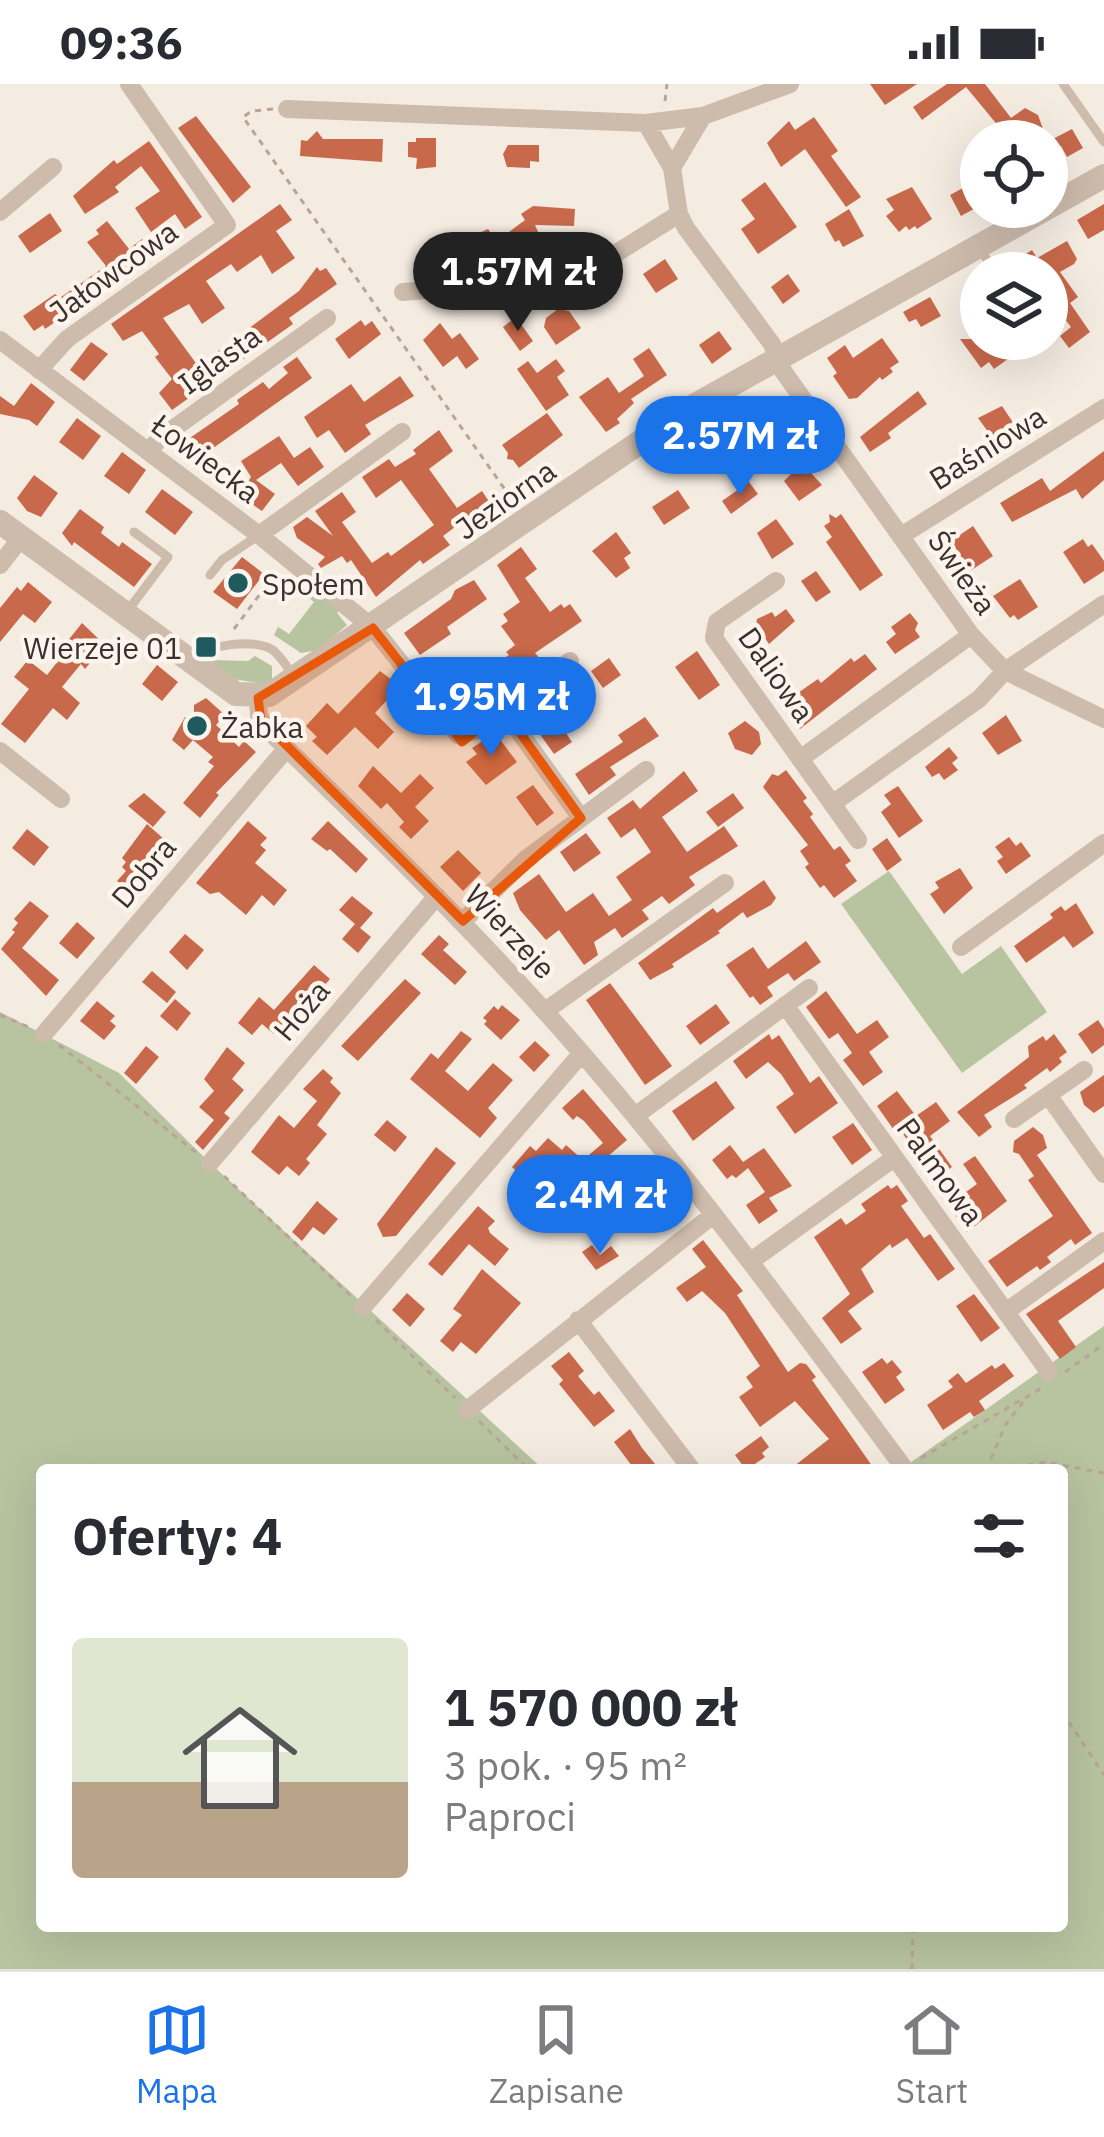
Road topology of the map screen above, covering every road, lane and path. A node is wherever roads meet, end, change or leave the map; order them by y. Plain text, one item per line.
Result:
1 (129, 84) edge
2 (790, 84) edge
3 (1063, 84) edge
4 (287, 110) joint
5 (703, 116) junction
6 (646, 123) junction
7 (1104, 142) edge
8 (53, 167) dead end
9 (672, 168) junction
10 (1104, 176) edge
11 (0, 212) edge
12 (679, 214) junction
13 (979, 245) junction
14 (983, 252) edge
15 (404, 292) dead end
16 (327, 318) dead end
17 (0, 340) edge
18 (777, 356) junction
19 (39, 370) junction
20 (1104, 408) edge
21 (402, 432) dead end
22 (149, 452) junction
23 (515, 504) dead end
24 (0, 522) edge
25 (134, 532) dead end
26 (259, 535) junction
27 (902, 536) junction
28 (21, 538) junction
29 (287, 558) junction
30 (0, 565) edge
31 (210, 575) dead end
32 (776, 580) dead end
33 (1104, 604) edge
34 (126, 613) junction
35 (373, 628) junction
36 (231, 634) dead end
37 (971, 635) junction
38 (190, 660) junction
39 (571, 661) dead end
40 (1005, 671) junction
41 (296, 679) junction
42 (258, 698) junction
43 (503, 709) junction
44 (1104, 719) edge
45 (287, 748) junction
46 (0, 751) edge
47 (800, 759) junction
48 (646, 770) dead end
49 (61, 799) dead end
50 (832, 803) junction
51 (581, 818) junction
52 (857, 840) dead end
53 (1104, 843) edge
54 (725, 883) dead end
55 (437, 896) junction
56 (463, 921) junction
57 (961, 947) dead end
58 (809, 988) dead end
59 (784, 1005) junction
60 (545, 1011) junction
61 (0, 1015) edge
62 (44, 1034) junction
63 (582, 1052) junction
64 (1084, 1070) dead end
65 (1048, 1095) junction
66 (635, 1116) junction
67 (1013, 1119) dead end
68 (894, 1159) junction
69 (210, 1163) junction
70 (1104, 1174) edge
71 (713, 1215) junction
72 (1104, 1241) edge
73 (751, 1262) junction
74 (363, 1307) junction
75 (1007, 1311) junction
76 (578, 1320) junction
77 (1049, 1372) dead end
78 (467, 1410) junction
79 (523, 1464) edge
80 (687, 1464) edge
81 (901, 1464) edge
82 (911, 1464) edge
83 (989, 1464) edge
84 (1068, 1466) edge
85 (1104, 1473) edge
86 (1068, 1721) edge
87 (1104, 1775) edge
88 (913, 1932) edge
89 (912, 1969) edge

1 - 19 street, Jałowcowa
2 - 5 street
3 - 7 lane
4 - 6 street
4 - 23 path
5 - 6 street
5 - 9 street
6 - 9 street, Świeża
8 - 11 street
9 - 12 street, Świeża
10 - 13 street, Jeziorna
12 - 15 street
12 - 18 street, Świeża
13 - 14 lane
13 - 18 street, Jeziorna
16 - 22 street, Iglasta
17 - 19 street, Łowiecka
18 - 27 street, Świeża
18 - 35 street, Jeziorna
19 - 22 street, Łowiecka
20 - 27 street, Baśniowa
21 - 26 street
22 - 26 street, Łowiecka
24 - 28 street
25 - 34 lane
26 - 29 street, Łowiecka
26 - 31 lane
27 - 37 street, Świeża
28 - 30 street
28 - 34 street
29 - 35 street, Łowiecka
29 - 36 path
32 - 47 street, Daliowa
33 - 40 street
34 - 38 street
35 - 41 street, Jeziorna
35 - 43 street, Łowiecka
37 - 40 street, Świeża
37 - 47 street, Daliowa
38 - 41 lane
38 - 42 street
39 - 43 street
40 - 44 street, Świeża
40 - 50 street
41 - 42 street, Jeziorna
42 - 45 street, Wierzeje
43 - 51 street
45 - 55 street, Wierzeje
45 - 62 street, Dobra
46 - 49 street
47 - 50 street, Daliowa
48 - 51 street
50 - 52 street, Daliowa
51 - 56 street
53 - 57 street
54 - 60 street
55 - 56 street, Wierzeje
55 - 69 street, Hoża
56 - 60 street, Wierzeje
58 - 59 street
59 - 66 street
59 - 68 street, Palmowa
60 - 63 street, Wierzeje
61 - 62 path
62 - 69 path
63 - 66 street, Wierzeje
63 - 74 street
64 - 65 street
65 - 67 street
65 - 70 street
66 - 71 street, Wierzeje
68 - 73 street
68 - 75 street, Palmowa
69 - 74 path
71 - 73 street, Wierzeje
71 - 76 street
72 - 75 street
73 - 81 street, Wierzeje
74 - 78 path
75 - 77 street, Palmowa
76 - 78 street
76 - 80 street
78 - 79 path
82 - 83 path
84 - 85 path
86 - 87 path
88 - 89 path

